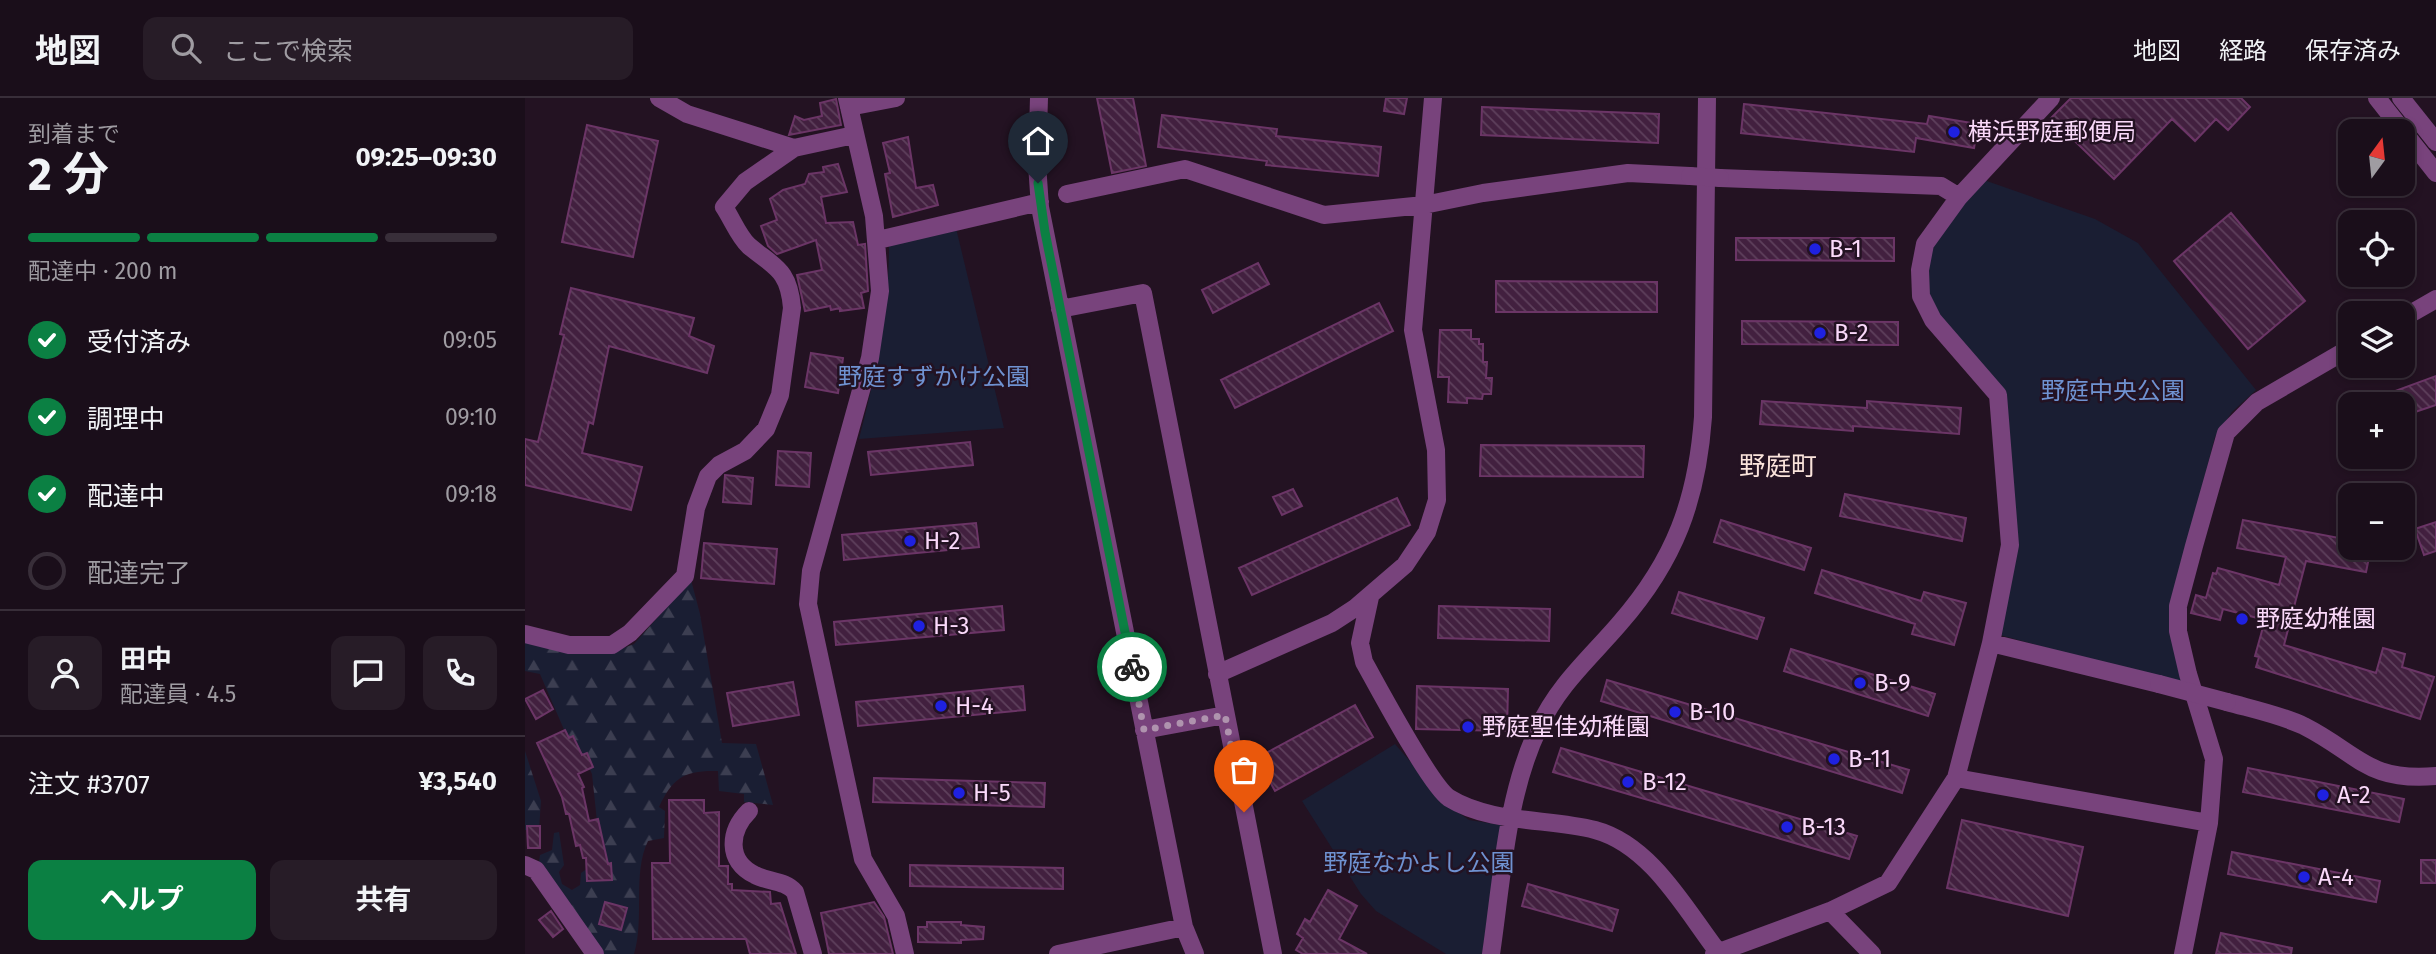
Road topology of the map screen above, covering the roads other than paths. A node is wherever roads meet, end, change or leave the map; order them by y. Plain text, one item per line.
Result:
1 (659, 98) edge
2 (896, 98) edge
3 (1039, 98) edge
4 (1433, 98) edge
5 (1707, 98) edge
6 (2051, 98) edge
7 (2377, 98) edge
8 (2401, 98) edge
9 (848, 103) edge
10 (854, 135) junction
11 (2436, 142) edge
12 (794, 148) junction
13 (2436, 173) edge
14 (1067, 194) dead end
15 (1959, 197) junction
16 (1039, 202) junction
17 (1424, 205) junction
18 (878, 240) junction
19 (2436, 299) edge
20 (1060, 309) junction
21 (2415, 311) edge
22 (2338, 355) edge
23 (1370, 597) junction
24 (525, 634) edge
25 (1991, 643) junction
26 (1217, 674) junction
27 (1225, 715) junction
28 (1144, 730) junction
29 (2436, 776) edge
30 (1956, 778) junction
31 (749, 811) dead end
32 (1513, 817) junction
33 (2209, 823) junction
34 (525, 865) edge
35 (1830, 911) junction
36 (1184, 928) junction
37 (1716, 953) edge
38 (595, 954) edge
39 (813, 954) edge
40 (905, 954) edge
41 (1058, 954) edge
42 (1195, 954) edge
43 (1273, 954) edge
44 (1491, 954) edge
45 (1872, 954) edge
46 (2183, 954) edge

1 - 12 street
2 - 9 street
3 - 16 street
4 - 17 street
5 - 32 street
6 - 15 street
7 - 13 street
8 - 11 street
9 - 10 street
10 - 12 street
10 - 18 street
12 - 24 street
14 - 17 street
15 - 17 street, bridge
15 - 25 street
16 - 18 street
16 - 20 street
17 - 23 street
18 - 40 street
19 - 21 street
20 - 26 street
20 - 28 street
22 - 33 street
23 - 26 street
23 - 32 street
25 - 29 street, bridge
25 - 30 street
26 - 27 street
27 - 28 street
27 - 43 street
28 - 36 street
30 - 33 street
30 - 35 street
31 - 39 street
32 - 37 street
32 - 44 street
33 - 46 street
34 - 38 street
35 - 37 street
35 - 45 street
36 - 41 street
36 - 42 street

